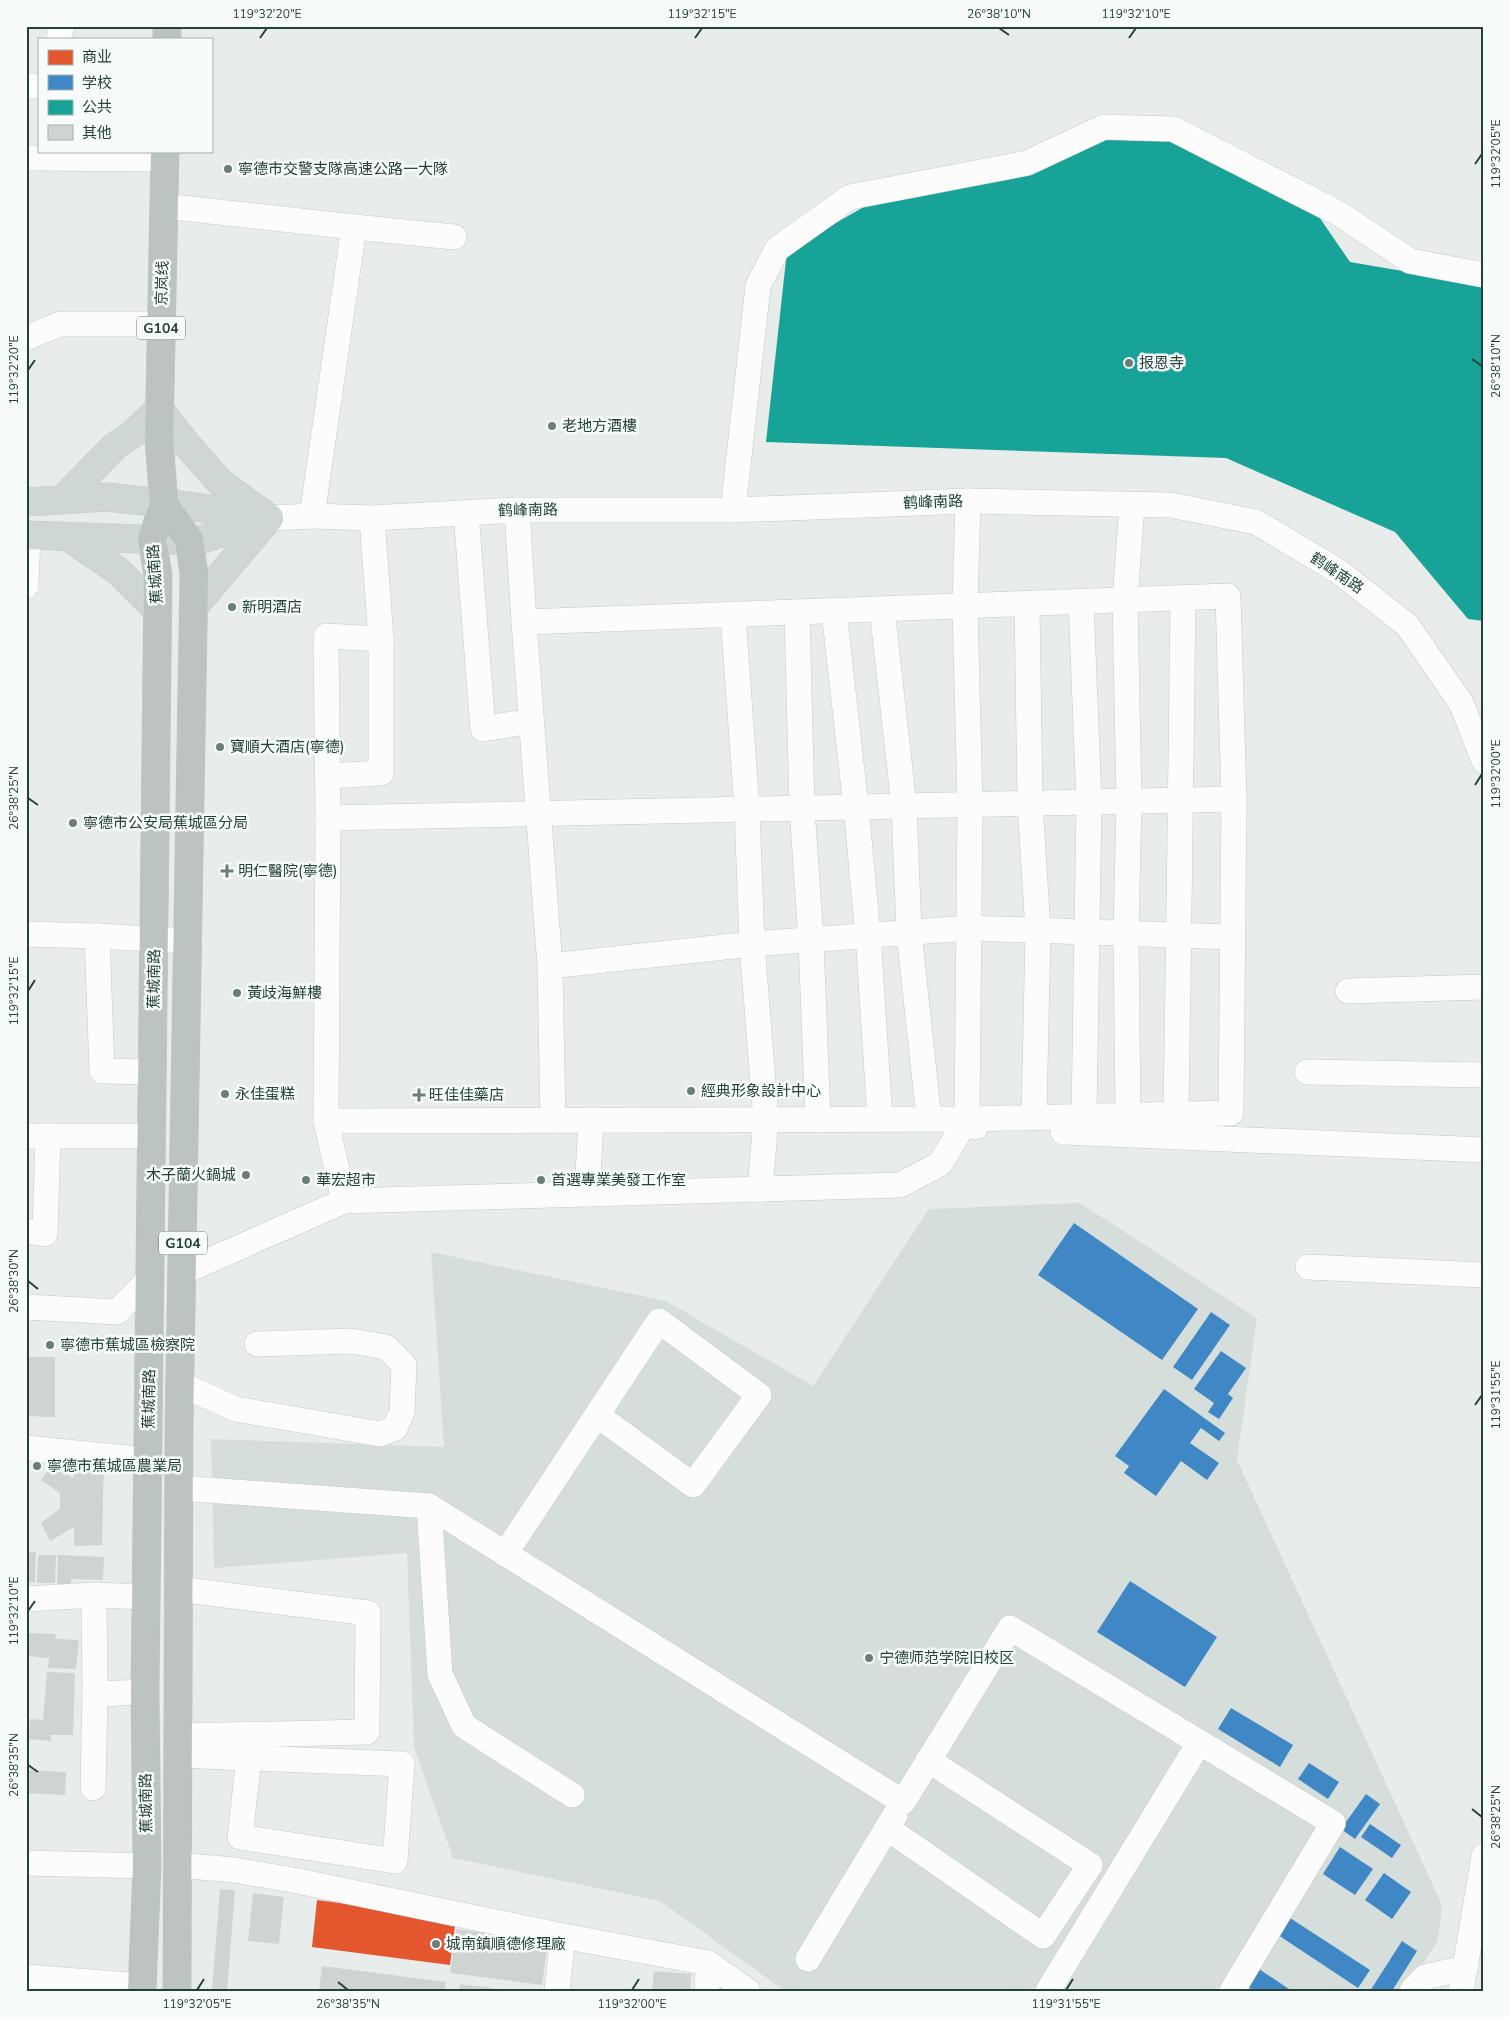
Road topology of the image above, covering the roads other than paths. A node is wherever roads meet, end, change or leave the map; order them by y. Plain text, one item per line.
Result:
1 (165, 155) edge
2 (26, 158) edge
3 (164, 206) junction
4 (354, 226) junction
5 (454, 237) dead end
6 (1484, 275) edge
7 (161, 324) junction
8 (26, 338) edge
9 (159, 409) junction
10 (62, 500) junction
11 (968, 501) junction
12 (26, 502) edge
13 (164, 504) junction
14 (1132, 504) junction
15 (517, 510) junction
16 (733, 510) junction
17 (466, 512) junction
18 (312, 516) junction
19 (269, 518) junction
20 (372, 518) junction
21 (27, 535) edge
22 (67, 536) junction
23 (152, 540) junction
24 (189, 540) junction
25 (26, 586) edge
26 (1183, 598) junction
27 (1124, 600) junction
28 (1081, 602) junction
29 (1027, 604) junction
30 (965, 606) junction
31 (193, 608) junction
32 (882, 609) junction
33 (158, 611) junction
34 (834, 611) junction
35 (797, 612) junction
36 (733, 615) junction
37 (524, 622) junction
38 (381, 639) junction
39 (532, 721) junction
40 (1483, 754) edge
41 (328, 776) junction
42 (1234, 799) junction
43 (1182, 800) junction
44 (1129, 801) junction
45 (1089, 802) junction
46 (1030, 803) junction
47 (970, 804) junction
48 (904, 806) junction
49 (856, 807) junction
50 (802, 808) junction
51 (747, 809) junction
52 (539, 813) junction
53 (328, 818) junction
54 (970, 928) junction
55 (1038, 930) junction
56 (909, 932) junction
57 (1087, 932) junction
58 (26, 934) edge
59 (1126, 934) junction
60 (868, 935) junction
61 (97, 936) junction
62 (1178, 936) junction
63 (1232, 937) junction
64 (154, 939) junction
65 (811, 940) junction
66 (188, 941) junction
67 (752, 944) junction
68 (550, 966) junction
69 (1484, 987) edge
70 (1348, 991) dead end
71 (152, 1072) junction
72 (1307, 1072) dead end
73 (1484, 1075) edge
74 (1176, 1114) junction
75 (1128, 1115) junction
76 (1084, 1116) junction
77 (1034, 1118) junction
78 (880, 1119) junction
79 (930, 1119) junction
80 (966, 1119) junction
81 (553, 1120) junction
82 (591, 1120) junction
83 (766, 1120) junction
84 (818, 1120) junction
85 (326, 1121) junction
86 (37, 1136) edge
87 (152, 1136) junction
88 (1484, 1150) edge
89 (760, 1189) junction
90 (587, 1194) junction
91 (344, 1201) junction
92 (26, 1231) edge
93 (1308, 1267) dead end
94 (183, 1272) junction
95 (1484, 1274) edge
96 (150, 1278) junction
97 (26, 1306) edge
98 (257, 1344) dead end
99 (180, 1384) junction
100 (597, 1415) junction
101 (26, 1448) edge
102 (148, 1460) junction
103 (179, 1488) junction
104 (429, 1506) junction
105 (505, 1554) junction
106 (178, 1589) junction
107 (94, 1595) junction
108 (146, 1597) junction
109 (26, 1599) edge
110 (145, 1692) junction
111 (95, 1694) junction
112 (1199, 1743) junction
113 (177, 1745) junction
114 (249, 1758) junction
115 (928, 1760) junction
116 (93, 1788) dead end
117 (572, 1795) dead end
118 (903, 1802) junction
119 (887, 1828) junction
120 (240, 1837) junction
121 (1484, 1856) edge
122 (26, 1863) edge
123 (178, 1865) junction
124 (147, 1866) junction
125 (234, 1870) junction
126 (1481, 1894) edge
127 (563, 1936) junction
128 (808, 1959) dead end
129 (708, 1963) junction
130 (26, 1978) edge
131 (1463, 1980) edge
132 (142, 1988) edge
133 (177, 1991) edge
134 (557, 1991) edge
135 (707, 1991) edge
136 (748, 1991) edge
137 (1048, 1991) edge
138 (1232, 1991) edge
139 (1412, 1991) edge

1 - 2 street
1 - 3 highway, 京岚线 / G104
3 - 4 street
3 - 7 highway, 京岚线 / G104
4 - 5 street
4 - 18 street
6 - 16 street
7 - 8 street
7 - 9 highway, 京岚线 / G104
9 - 10 main road
9 - 13 highway, 京岚线 / G104
9 - 19 main road
10 - 12 main road
10 - 13 main road
11 - 14 street, 鹤峰南路
11 - 16 street, 鹤峰南路
11 - 30 street
13 - 19 main road
13 - 23 highway, 蕉城南路 / G104
13 - 24 highway, 蕉城南路 / G104
14 - 27 street
14 - 40 street, 鹤峰南路
15 - 16 street, 鹤峰南路
15 - 17 street, 鹤峰南路
15 - 37 street
17 - 20 street, 鹤峰南路
17 - 39 street
18 - 19 street, 鹤峰南路
18 - 20 street, 鹤峰南路
19 - 24 main road
19 - 31 main road
20 - 38 street
21 - 22 main road
21 - 25 street
22 - 23 main road
22 - 33 main road
23 - 24 main road
23 - 33 highway, 蕉城南路 / G104
24 - 31 highway, 蕉城南路 / G104
26 - 27 street
26 - 42 street
26 - 43 street
27 - 28 street
27 - 44 street
28 - 29 street
28 - 45 street
29 - 30 street
29 - 46 street
30 - 32 street
30 - 47 street
31 - 66 highway, 蕉城南路 / G104
32 - 34 street
32 - 48 street
33 - 64 highway, 蕉城南路 / G104
34 - 35 street
34 - 49 street
35 - 36 street
35 - 50 street
36 - 37 street
36 - 51 street
37 - 39 street
38 - 41 street
38 - 41 street
39 - 52 street
41 - 53 street
42 - 43 street
42 - 63 street
43 - 44 street
43 - 62 street
44 - 45 street
44 - 59 street
45 - 46 street
45 - 57 street
46 - 47 street
46 - 55 street
47 - 48 street
47 - 54 street
48 - 49 street
48 - 56 street
49 - 50 street
49 - 60 street
50 - 51 street
50 - 65 street
51 - 52 street
51 - 67 street
52 - 53 street
52 - 68 street
53 - 85 street
54 - 55 street
54 - 56 street
54 - 80 street
55 - 57 street
55 - 77 street
56 - 60 street
56 - 79 street
57 - 59 street
57 - 76 street
58 - 61 street
59 - 62 street
59 - 75 street
60 - 65 street
60 - 78 street
61 - 64 street
61 - 71 street
62 - 63 street
62 - 74 street
63 - 74 street
64 - 66 street
64 - 71 highway, 蕉城南路 / G104
65 - 67 street
65 - 84 street
66 - 94 highway, 蕉城南路 / G104
67 - 68 street
67 - 83 street
68 - 81 street
69 - 70 street
71 - 87 highway, 蕉城南路 / G104
72 - 73 street
74 - 75 street
75 - 76 street
76 - 77 street
77 - 80 street
78 - 79 street
78 - 84 street
79 - 80 street
80 - 88 street
80 - 89 street
81 - 82 street
81 - 85 street
82 - 83 street
82 - 90 street
83 - 84 street
83 - 89 street
85 - 91 street
86 - 87 street
86 - 92 street
87 - 96 highway, 蕉城南路 / G104
89 - 90 street
90 - 91 street
91 - 94 street
93 - 95 street
94 - 99 highway, 蕉城南路 / G104
96 - 97 street
96 - 102 highway, 蕉城南路 / G104
98 - 99 street
99 - 103 highway, 蕉城南路 / G104
100 - 100 street
100 - 105 street
101 - 102 street
102 - 108 highway, 蕉城南路 / G104
103 - 104 street
103 - 106 highway, 蕉城南路 / G104
104 - 105 street
104 - 117 street
105 - 118 street
106 - 113 highway, 蕉城南路 / G104
106 - 113 street
107 - 108 street
107 - 109 street
107 - 111 street
108 - 110 highway, 蕉城南路 / G104
110 - 111 street
110 - 124 highway, 蕉城南路 / G104
111 - 116 street
112 - 115 street
112 - 137 street
112 - 138 street
113 - 114 street
113 - 123 highway, 蕉城南路 / G104
114 - 120 street
114 - 120 street
115 - 118 street
115 - 119 street
118 - 119 street
119 - 128 street
120 - 125 street
121 - 126 street
122 - 124 street
123 - 125 street
123 - 133 highway, 蕉城南路 / G104
124 - 132 highway, 蕉城南路 / G104
125 - 127 street
126 - 131 street
127 - 129 street
127 - 134 street
129 - 135 street
129 - 136 street
130 - 132 street
131 - 139 street

